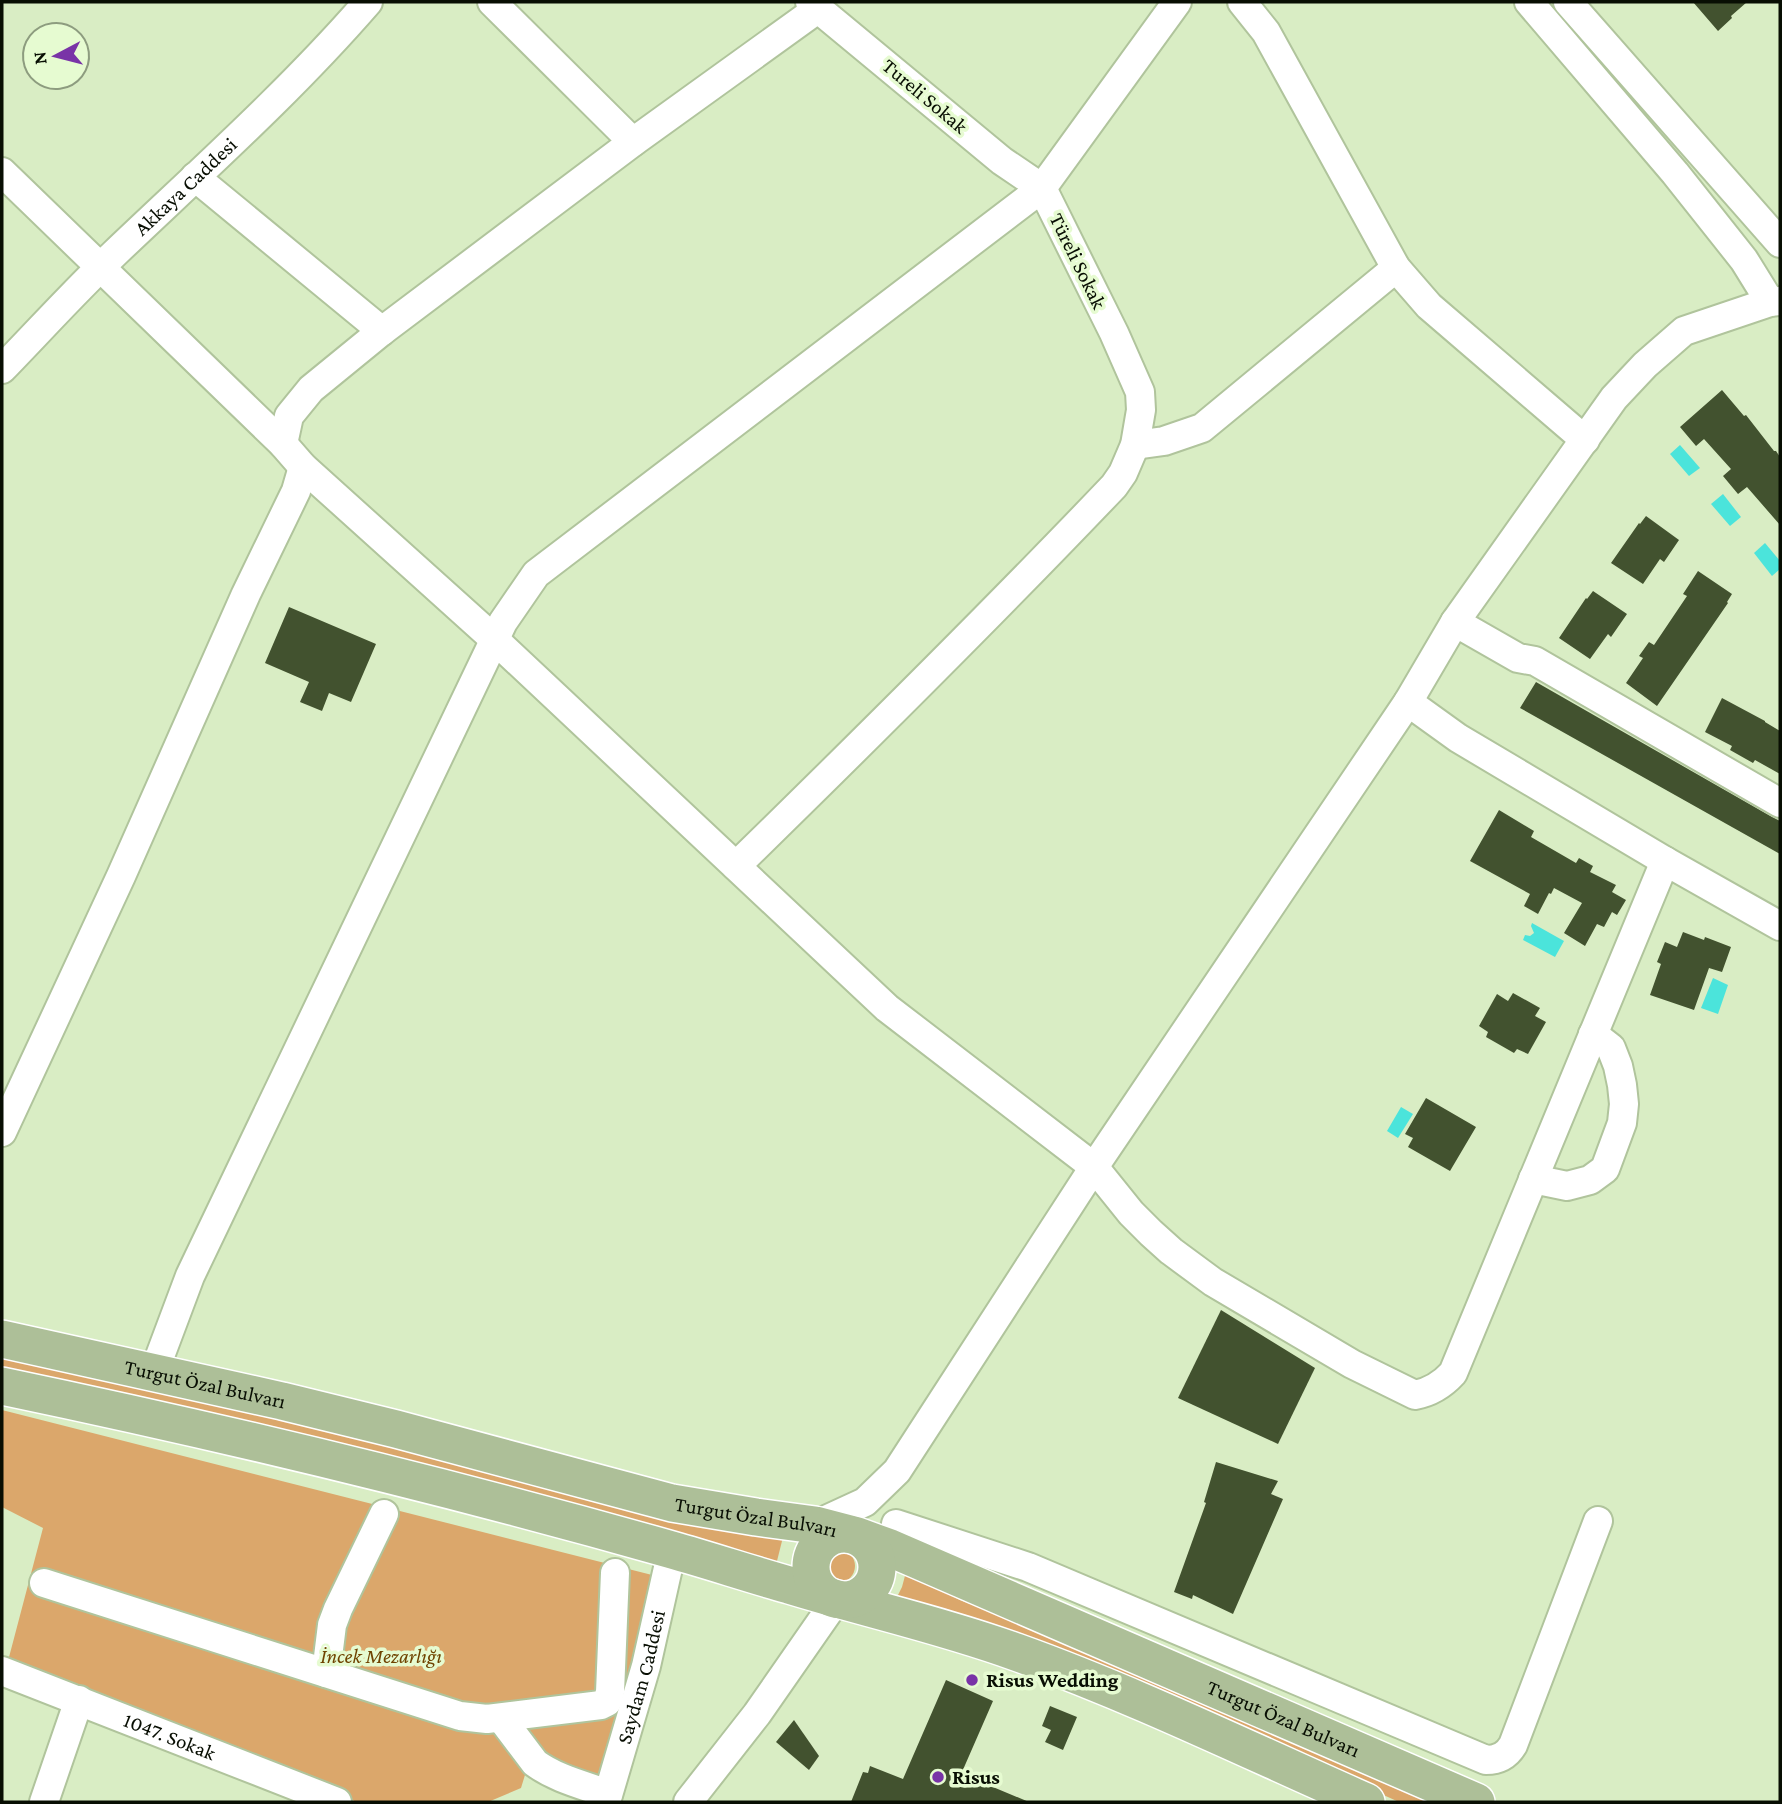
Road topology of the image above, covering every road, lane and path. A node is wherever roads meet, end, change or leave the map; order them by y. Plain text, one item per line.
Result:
1 (368, 2) edge
2 (492, 2) edge
3 (1177, 2) edge
4 (1242, 2) edge
5 (1529, 2) edge
6 (1567, 2) edge
7 (814, 5) edge
8 (633, 142) junction
9 (2, 172) edge
10 (195, 177) junction
11 (1042, 188) junction
12 (1780, 243) edge
13 (102, 267) junction
14 (1396, 268) junction
15 (1775, 302) edge
16 (382, 331) junction
17 (2, 369) edge
18 (1586, 440) junction
19 (283, 444) junction
20 (1135, 446) junction
21 (303, 467) junction
22 (1455, 622) junction
23 (494, 639) junction
24 (1408, 702) junction
25 (1780, 803) edge
26 (1665, 861) junction
27 (736, 866) junction
28 (1780, 926) edge
29 (1593, 1034) junction
30 (2, 1132) edge
31 (1094, 1167) junction
32 (1533, 1179) junction
33 (2, 1339) edge
34 (154, 1372) junction
35 (2, 1385) edge
36 (897, 1471) junction
37 (384, 1514) dead end
38 (1598, 1521) dead end
39 (816, 1525) junction
40 (881, 1536) junction
41 (672, 1550) junction
42 (615, 1573) dead end
43 (44, 1583) dead end
44 (837, 1599) junction
45 (2, 1671) edge
46 (326, 1673) junction
47 (79, 1700) junction
48 (500, 1718) junction
49 (1315, 1792) edge
50 (607, 1798) edge
51 (44, 1802) edge
52 (337, 1802) edge
53 (688, 1802) edge
54 (1366, 1802) edge
55 (1476, 1802) edge

1 - 10 street, Akkaya Caddesi
2 - 8 street
3 - 11 street
4 - 14 street
5 - 15 street
6 - 12 street
7 - 8 street
7 - 11 street, Tureli Sokak
8 - 16 street
9 - 13 street
10 - 13 street, Akkaya Caddesi
10 - 16 street
11 - 20 street, Türeli Sokak
11 - 23 street
13 - 17 street, Akkaya Caddesi
13 - 19 street
14 - 18 street
14 - 20 street
15 - 18 street
16 - 19 street
18 - 22 street
19 - 21 street
20 - 27 street, Türeli Sokak
21 - 23 street
21 - 30 street
22 - 24 street
22 - 25 street
23 - 27 street
23 - 34 street
24 - 26 street
24 - 31 street
26 - 28 street
26 - 29 street
27 - 31 street
29 - 32 street
29 - 32 street
31 - 32 street
31 - 36 street
33 - 34 main road, Turgut Özal Bulvarı
34 - 39 main road, Turgut Özal Bulvarı
35 - 41 main road, Turgut Özal Bulvarı
36 - 39 street
36 - 40 street
37 - 46 street
38 - 40 street
39 - 40 main road, Turgut Özal Bulvarı
40 - 44 main road
40 - 44 main road
40 - 55 main road, Turgut Özal Bulvarı
41 - 44 main road, Turgut Özal Bulvarı
41 - 50 street, Saydam Caddesi
42 - 48 street
43 - 46 street
44 - 49 main road, Turgut Özal Bulvarı
44 - 53 street
45 - 47 street, 1047. Sokak
46 - 48 street
47 - 51 street
47 - 52 street, 1047. Sokak
48 - 50 street
49 - 54 main road, Turgut Özal Bulvarı

